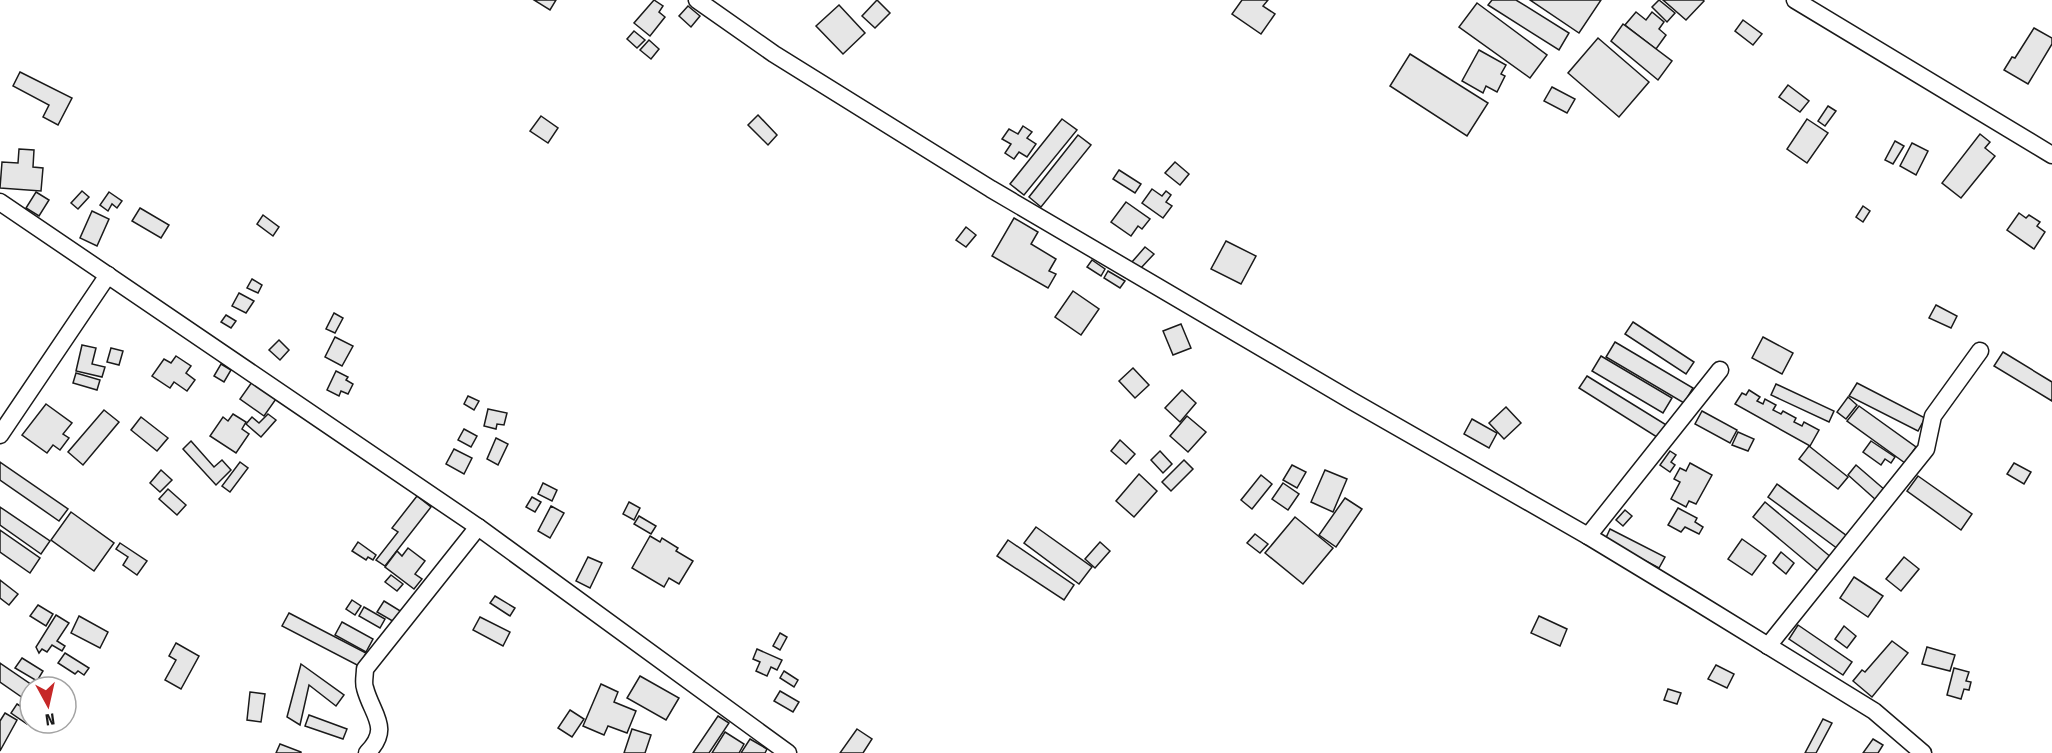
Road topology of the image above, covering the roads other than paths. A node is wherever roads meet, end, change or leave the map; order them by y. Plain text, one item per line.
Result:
1 (697, 0) edge
2 (1795, 0) edge
3 (2052, 155) edge
4 (0, 202) edge
5 (108, 275) junction
6 (1980, 351) dead end
7 (1720, 370) dead end
8 (0, 435) edge
9 (478, 527) junction
10 (1588, 536) junction
11 (1768, 646) junction
12 (366, 753) edge
13 (788, 753) edge
14 (1923, 753) edge

1 - 10 street
2 - 3 street
4 - 5 street
5 - 8 street
5 - 9 street
6 - 11 street
7 - 10 street
9 - 12 street
9 - 13 street
10 - 11 street
11 - 14 street

